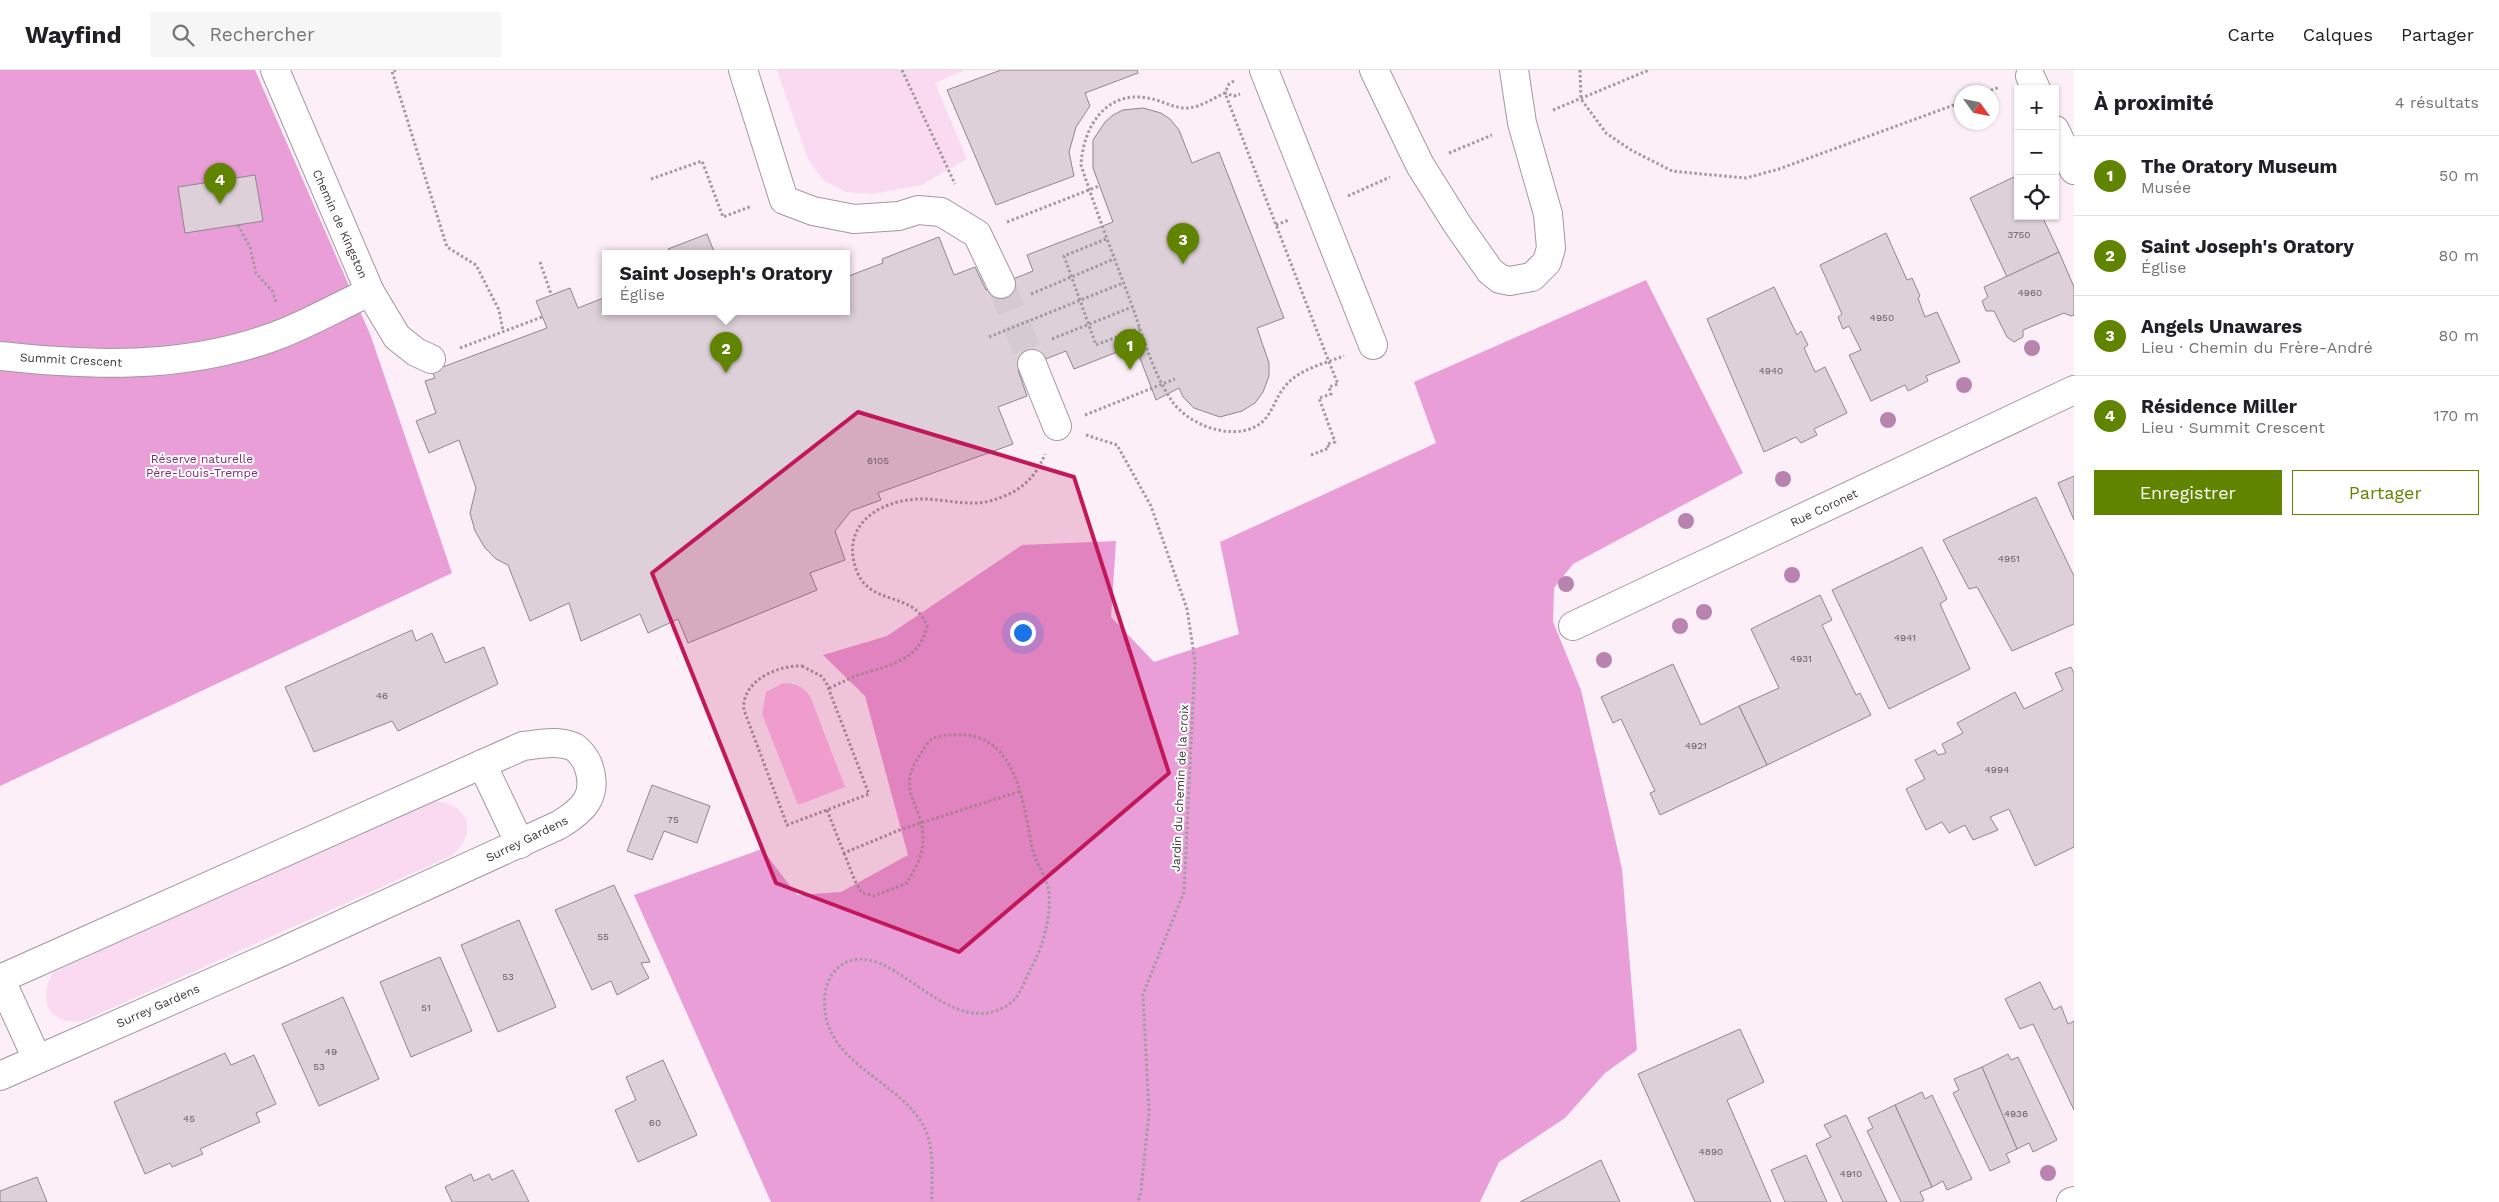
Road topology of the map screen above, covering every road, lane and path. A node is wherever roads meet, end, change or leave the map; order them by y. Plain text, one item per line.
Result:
1 (275, 70) edge
2 (396, 70) edge
3 (743, 70) edge
4 (902, 70) edge
5 (1264, 70) edge
6 (1374, 70) edge
7 (1514, 70) edge
8 (1580, 70) edge
9 (1649, 70) edge
10 (1229, 84) dead end
11 (1605, 89) dead end
12 (1225, 93) junction
13 (1234, 96) dead end
14 (1954, 105) edge
15 (2059, 138) edge
16 (1481, 140) dead end
17 (1441, 156) dead end
18 (2074, 170) edge
19 (1394, 176) dead end
20 (651, 179) dead end
21 (1099, 186) dead end
22 (958, 190) dead end
23 (1090, 190) junction
24 (1346, 196) dead end
25 (756, 204) dead end
26 (238, 225) dead end
27 (977, 234) junction
28 (1106, 239) junction
29 (1114, 260) junction
30 (540, 262) dead end
31 (1072, 277) junction
32 (1123, 283) junction
33 (1001, 284) tunnel mouth
34 (370, 292) junction
35 (551, 294) dead end
36 (1027, 295) dead end
37 (1080, 300) junction
38 (1132, 307) junction
39 (542, 316) dead end
40 (1089, 324) junction
41 (1140, 328) junction
42 (286, 331) junction
43 (503, 331) junction
44 (989, 337) dead end
45 (1373, 345) joint
46 (1038, 353) joint
47 (0, 356) edge
48 (431, 358) joint
49 (1329, 362) junction
50 (1175, 379) dead end
51 (1163, 384) junction
52 (2074, 390) edge
53 (1057, 426) junction
54 (1311, 455) dead end
55 (1573, 626) dead end
56 (829, 688) junction
57 (482, 764) junction
58 (1021, 791) junction
59 (827, 810) junction
60 (920, 823) junction
61 (520, 844) junction
62 (844, 853) junction
63 (0, 979) edge
64 (37, 1059) junction
65 (0, 1076) edge
66 (932, 1202) edge
67 (1138, 1202) edge

1 - 34 street, Chemin de Kingston
2 - 43 path
3 - 27 street
4 - 22 path
5 - 45 street
6 - 7 street
8 - 14 path
9 - 11 path
10 - 12 path
12 - 13 path
12 - 23 path
12 - 49 path
15 - 18 street
16 - 17 path
19 - 24 path
20 - 25 path
21 - 23 path
23 - 27 path
23 - 28 path
26 - 42 path
27 - 33 street
28 - 29 path
28 - 31 path
29 - 31 path
29 - 32 path
30 - 35 path
31 - 36 path
31 - 37 path
32 - 37 path
32 - 38 path
34 - 42 street, Summit Crescent
34 - 48 street, Chemin de Kingston
37 - 40 path
37 - 44 path
38 - 40 path
38 - 41 path
39 - 43 path
40 - 41 path
40 - 46 path
41 - 51 path
42 - 47 street, Summit Crescent
43 - 48 path
45 - 49 path
46 - 53 street
49 - 51 path
49 - 54 path
50 - 51 path
51 - 53 path
52 - 55 street, Rue Coronet
53 - 56 path
53 - 67 path, Jardin du chemin de la croix
56 - 59 path
56 - 59 path
57 - 61 street
57 - 61 street, Surrey Gardens
57 - 63 street, Surrey Gardens
58 - 60 path
58 - 60 path
58 - 66 path
59 - 62 path
60 - 62 path
60 - 62 path
61 - 64 street, Surrey Gardens
63 - 64 street
64 - 65 street, Surrey Gardens

